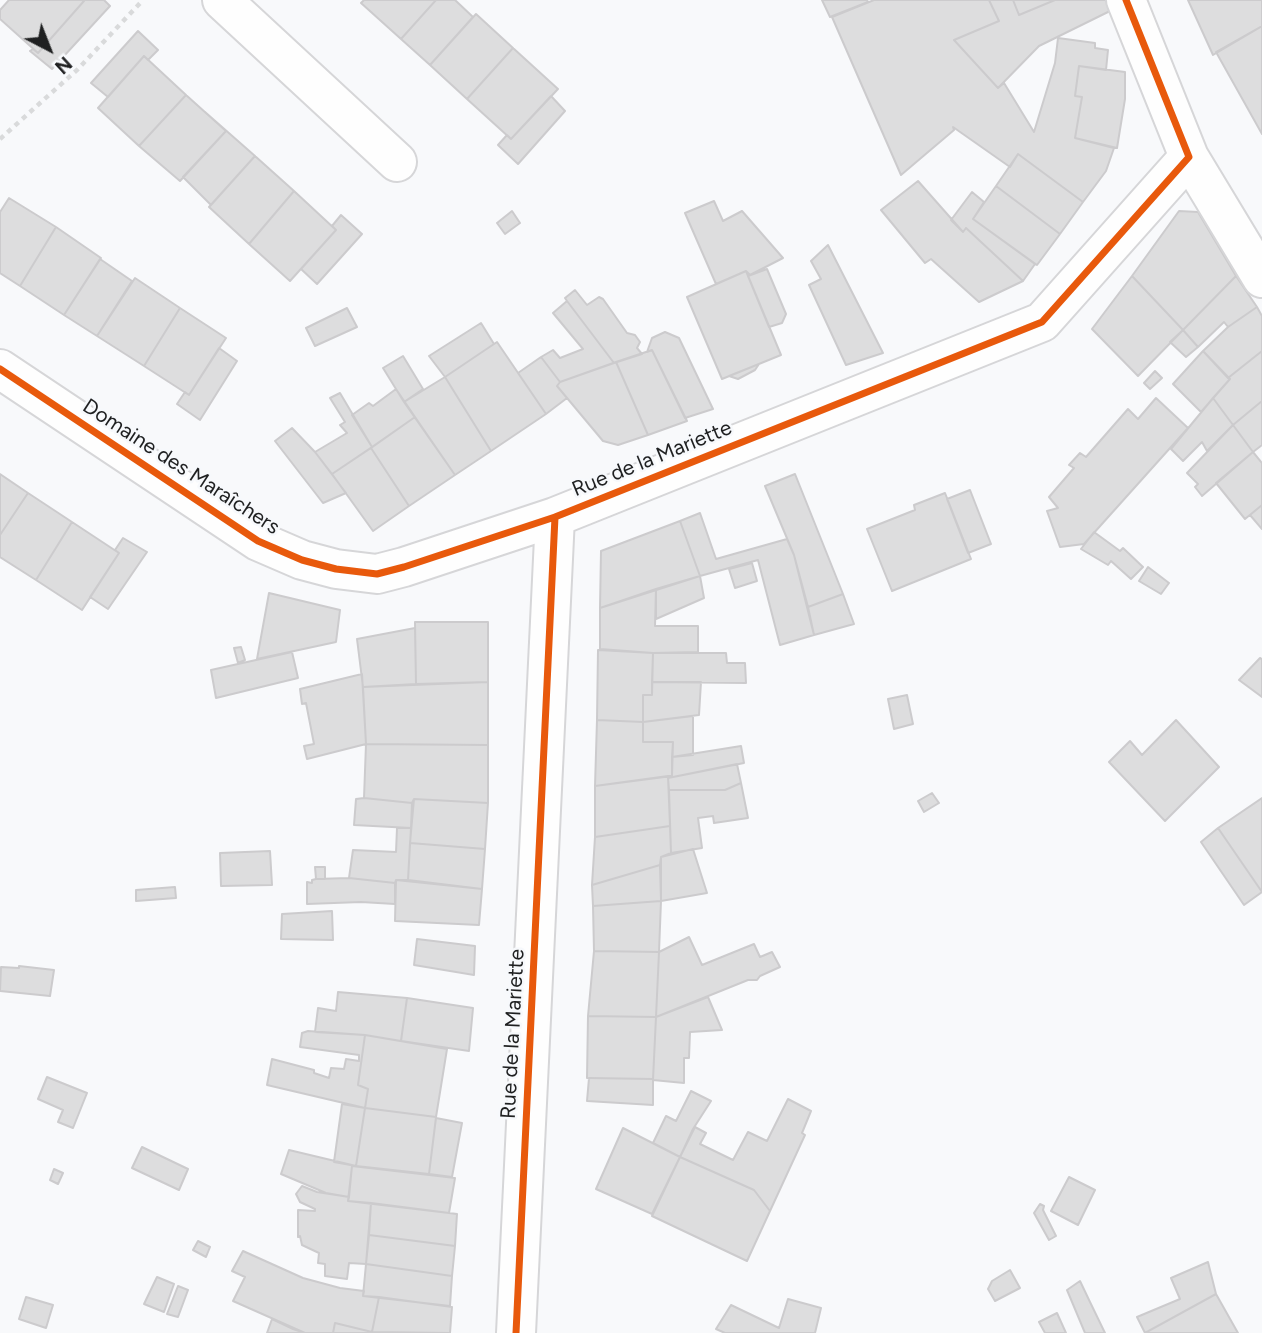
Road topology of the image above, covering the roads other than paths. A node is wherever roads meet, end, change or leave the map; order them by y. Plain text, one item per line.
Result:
1 (222, 0) edge
2 (1126, 0) edge
3 (1189, 157) junction
4 (397, 162) dead end
5 (1262, 278) edge
6 (0, 369) edge
7 (555, 517) junction
8 (516, 1333) edge

1 - 4 street
2 - 3 street
3 - 5 street
3 - 7 street, Rue de la Mariette
6 - 7 street, Domaine des Maraîchers
7 - 8 street, Rue de la Mariette

